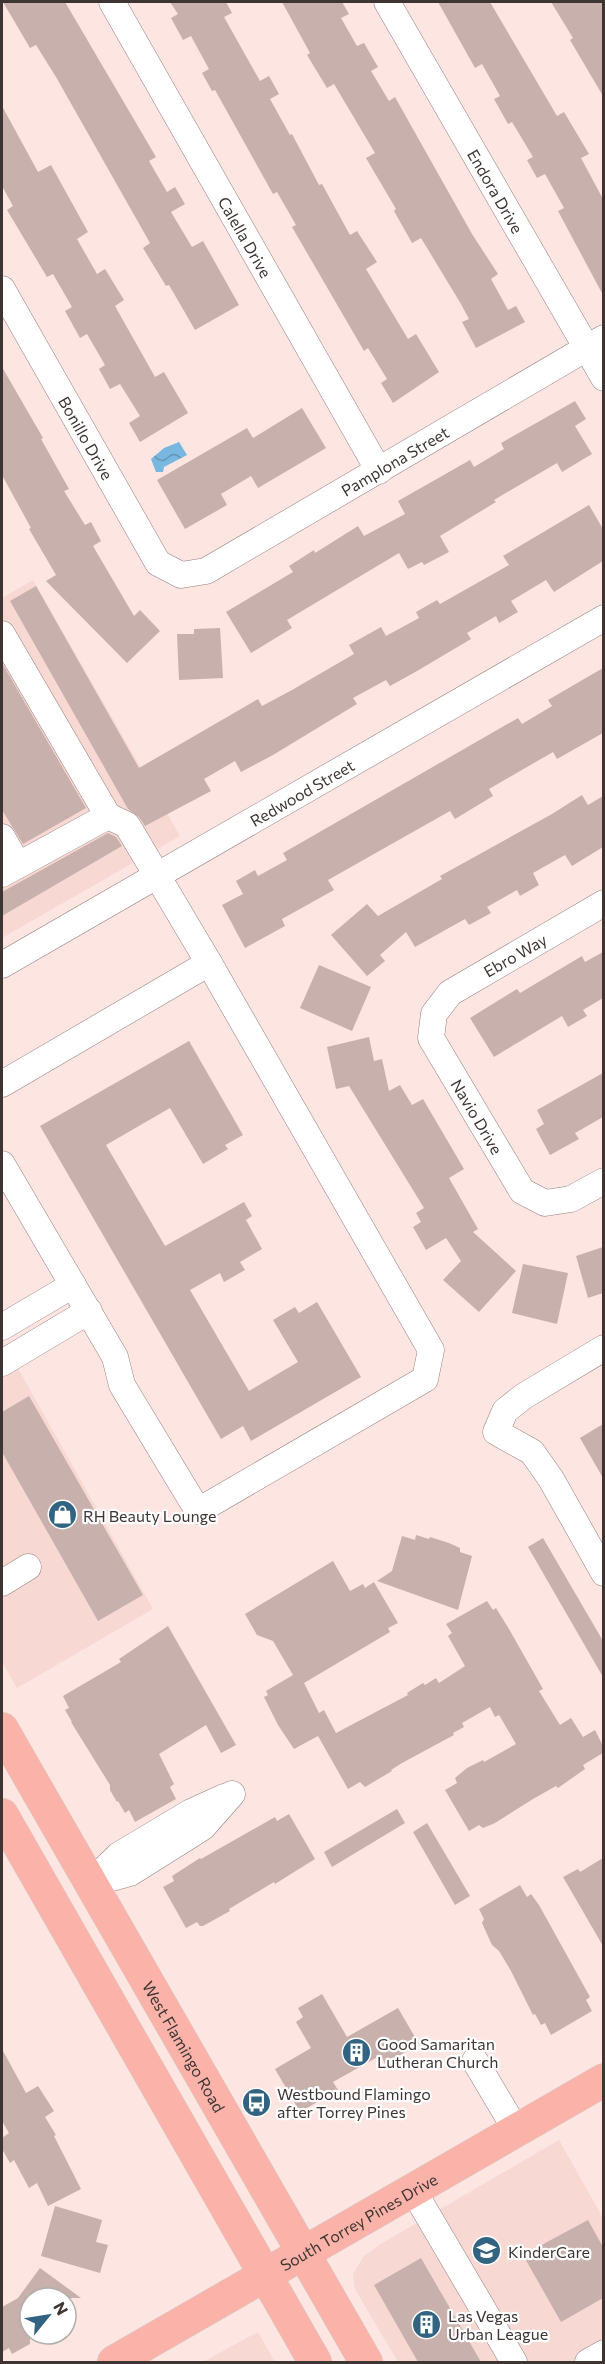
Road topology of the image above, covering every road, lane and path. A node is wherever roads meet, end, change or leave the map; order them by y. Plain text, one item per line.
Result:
1 (112, 2) edge
2 (387, 2) edge
3 (2, 289) edge
4 (594, 343) edge
5 (603, 378) edge
6 (379, 471) junction
7 (181, 575) joint
8 (603, 618) edge
9 (2, 634) edge
10 (108, 816) junction
11 (2, 837) edge
12 (10, 870) edge
13 (157, 876) junction
14 (603, 903) edge
15 (209, 963) junction
16 (2, 965) edge
17 (434, 1014) joint
18 (2, 1084) edge
19 (2, 1164) edge
20 (603, 1181) edge
21 (73, 1285) junction
22 (89, 1311) junction
23 (2, 1327) edge
24 (603, 1348) edge
25 (2, 1363) edge
26 (600, 1557) edge
27 (28, 1567) dead end
28 (2, 1582) edge
29 (2, 1729) edge
30 (2, 1771) edge
31 (2, 1815) edge
32 (90, 1884) junction
33 (475, 2061) dead end
34 (603, 2080) edge
35 (516, 2130) junction
36 (413, 2190) junction
37 (304, 2253) junction
38 (266, 2275) junction
39 (603, 2353) edge
40 (114, 2362) edge
41 (315, 2362) edge
42 (366, 2362) edge
43 (514, 2362) edge
44 (588, 2362) edge

1 - 6 street, Calella Drive
2 - 4 street, Endora Drive
3 - 7 street, Bonillo Drive
4 - 5 street, Endora Drive
4 - 6 street, Pamplona Street
6 - 7 street, Pamplona Street
8 - 13 street, Redwood Street
9 - 10 street
10 - 12 street
10 - 13 street
11 - 12 street
13 - 15 street
13 - 16 street, Redwood Street
14 - 17 street, Ebro Way
15 - 18 street
15 - 22 street
17 - 20 street, Navio Drive
19 - 21 street
21 - 22 street
21 - 23 street
22 - 25 street
24 - 26 street
27 - 28 street
29 - 32 main road, West Flamingo Road
30 - 32 main road
31 - 38 main road
32 - 32 street
32 - 37 main road, West Flamingo Road
33 - 35 street
34 - 35 main road, South Torrey Pines Drive
35 - 36 main road, South Torrey Pines Drive
36 - 37 main road, South Torrey Pines Drive
36 - 43 street
37 - 38 main road, South Torrey Pines Drive
37 - 42 main road, West Flamingo Road
38 - 40 main road, South Torrey Pines Drive
38 - 41 main road
39 - 44 street

